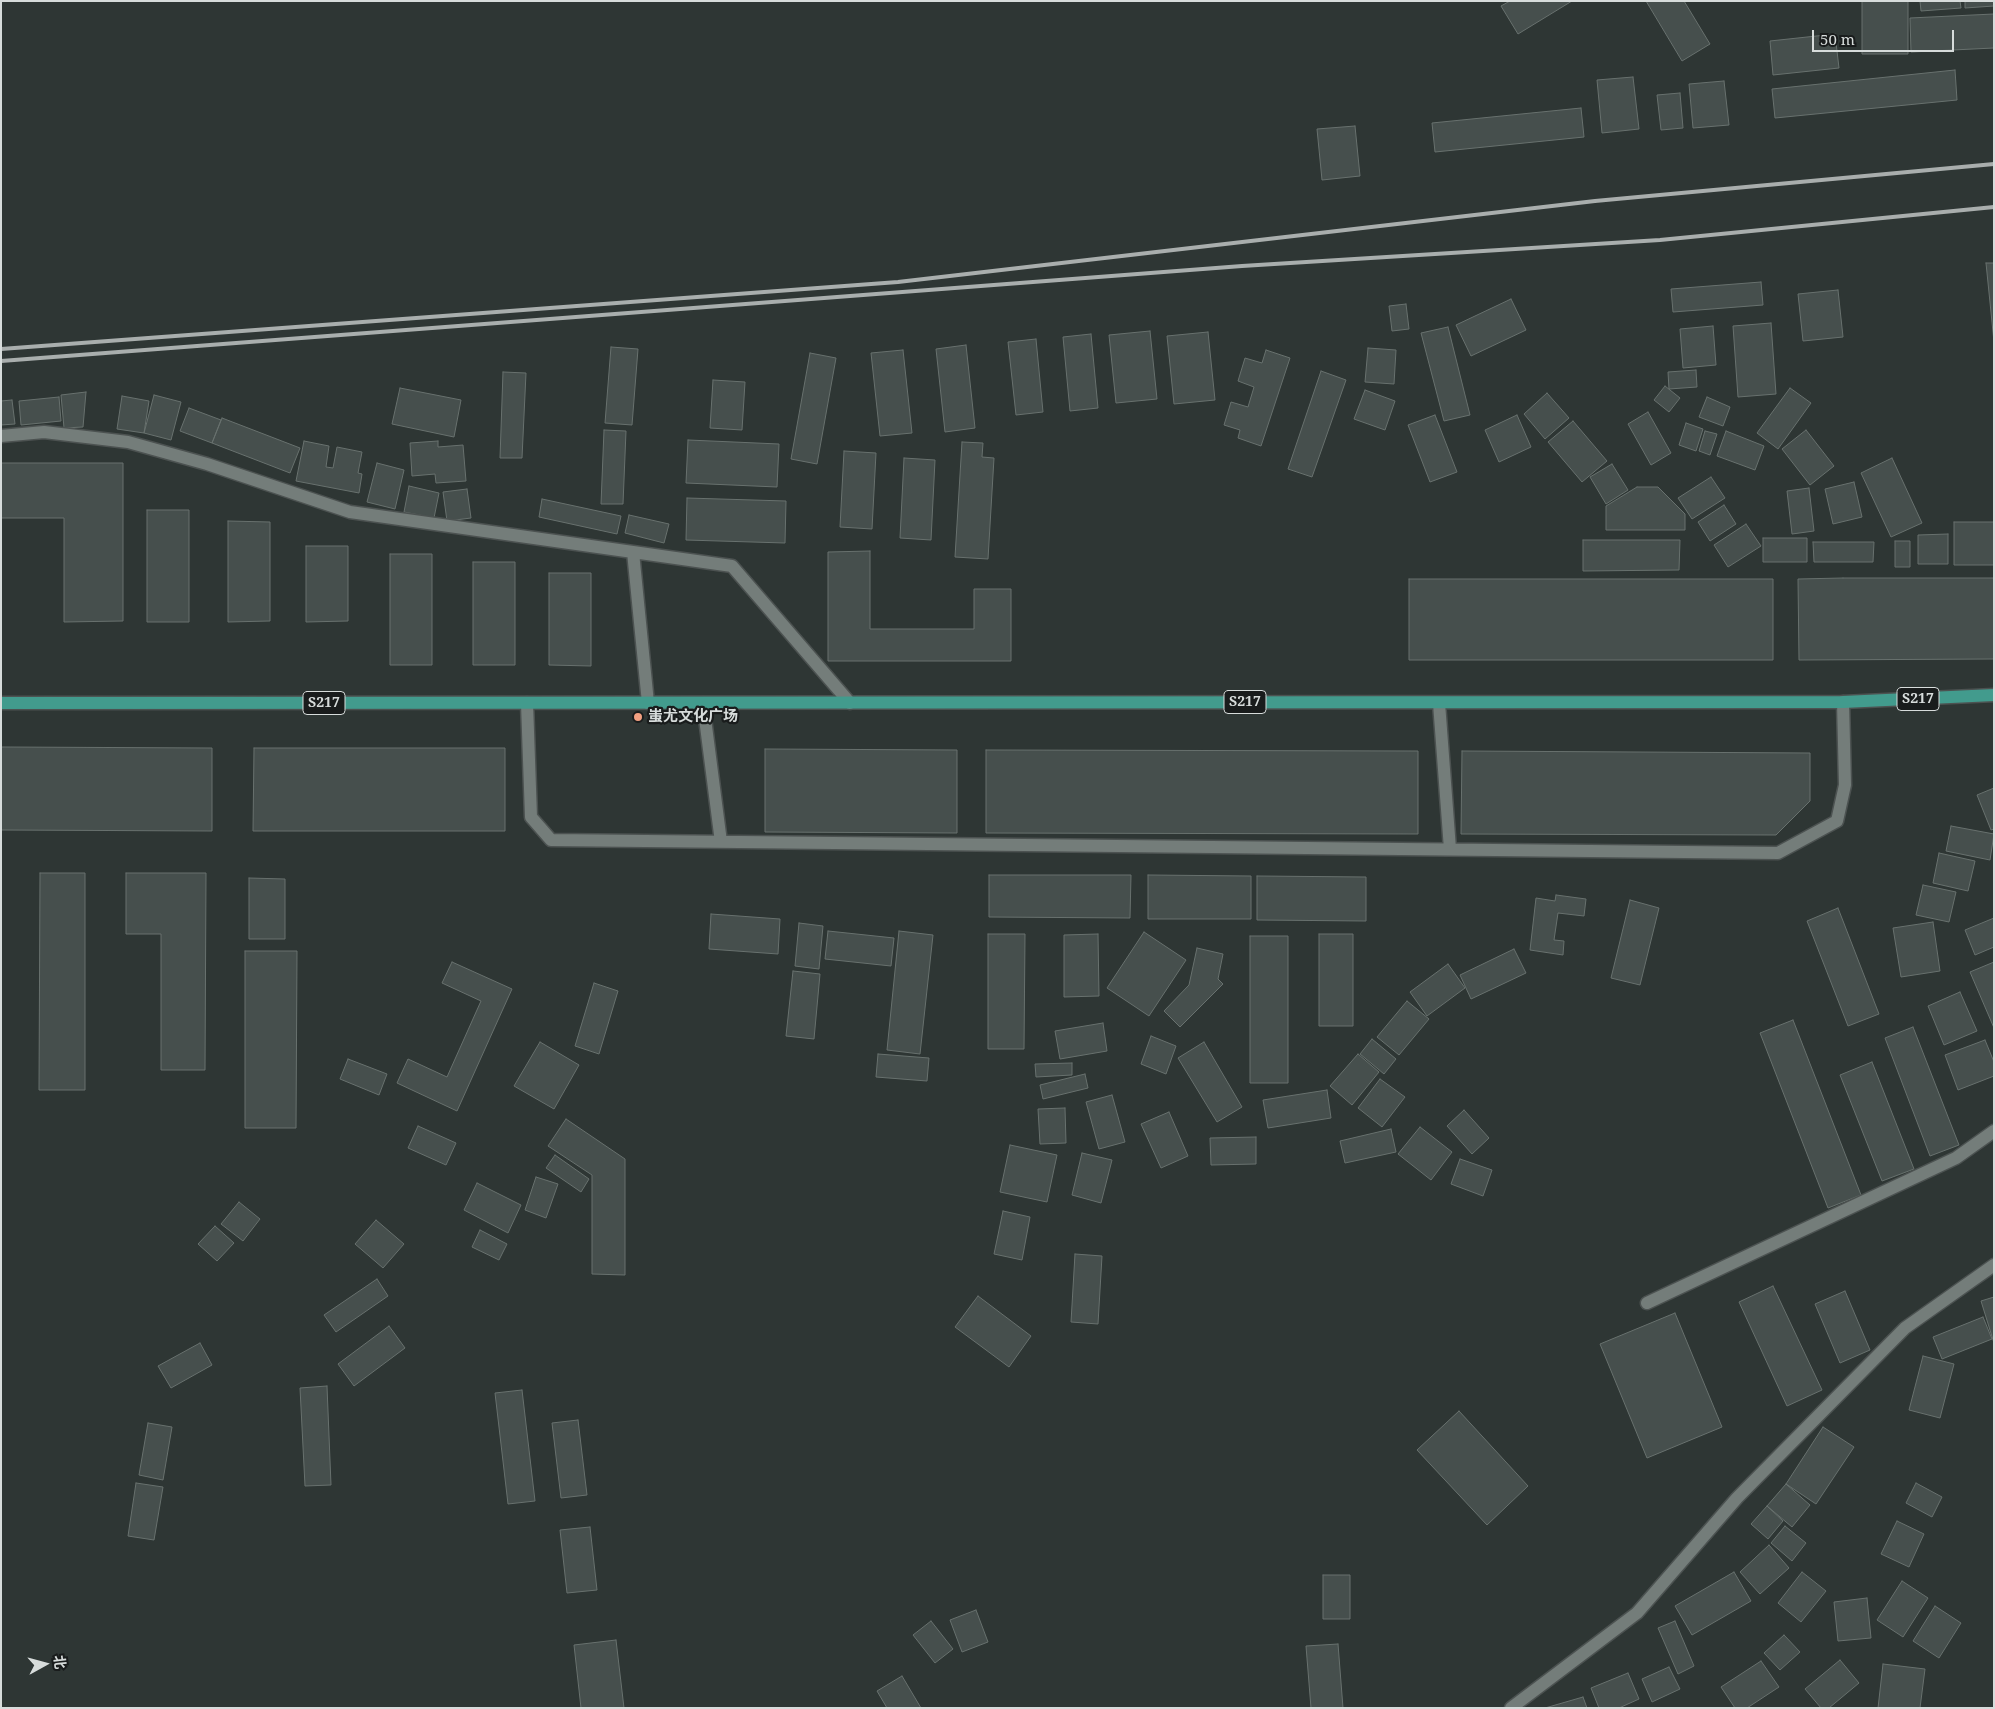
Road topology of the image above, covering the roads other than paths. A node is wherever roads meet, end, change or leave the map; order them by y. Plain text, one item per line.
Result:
1 (1, 436) edge
2 (633, 552) junction
3 (1994, 695) edge
4 (703, 702) junction
5 (1439, 702) junction
6 (1843, 702) junction
7 (1, 703) edge
8 (527, 703) junction
9 (648, 703) junction
10 (850, 703) junction
11 (722, 842) junction
12 (1450, 849) junction
13 (1994, 1131) edge
14 (1994, 1265) edge
15 (1647, 1303) dead end
16 (1511, 1708) edge

1 - 2 street
2 - 9 street
2 - 10 street
3 - 6 main road, S217
4 - 9 main road, S217
4 - 10 main road, S217
4 - 11 street
5 - 6 main road, S217
5 - 10 main road, S217
5 - 12 street
6 - 12 street
7 - 8 main road, S217
8 - 9 main road, S217
8 - 11 street
11 - 12 street
13 - 15 street
14 - 16 street

